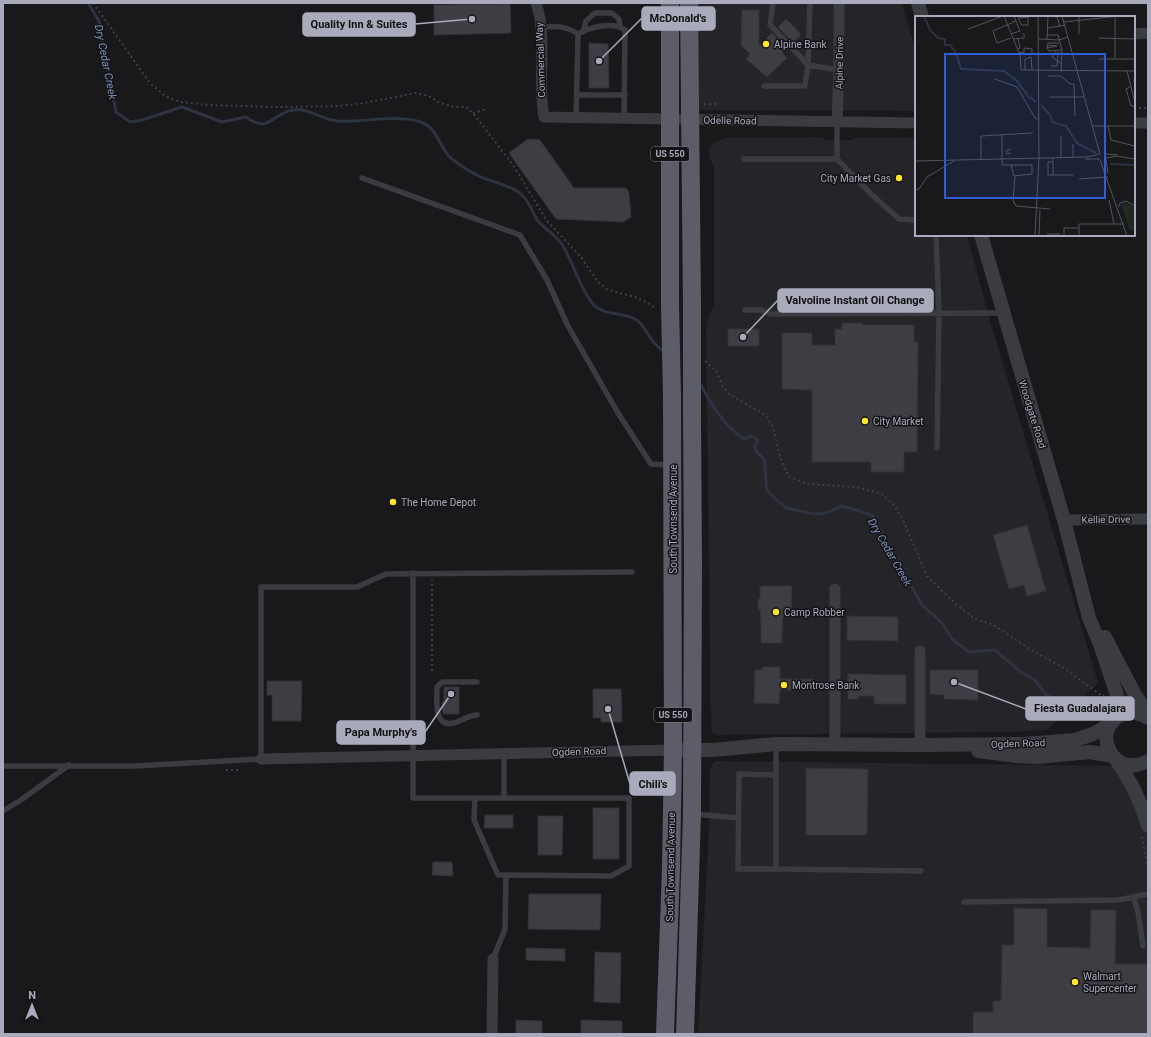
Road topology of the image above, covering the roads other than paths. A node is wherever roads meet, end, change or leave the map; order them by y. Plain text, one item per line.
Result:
1 (536, 3) edge
2 (670, 3) edge
3 (690, 3) edge
4 (773, 3) edge
5 (810, 3) edge
6 (839, 3) edge
7 (918, 3) edge
8 (922, 16) edge
9 (620, 26) junction
10 (540, 28) junction
11 (580, 33) junction
12 (1135, 34) edge
13 (1148, 34) edge
14 (808, 65) junction
15 (839, 70) junction
16 (764, 86) dead end
17 (576, 95) junction
18 (625, 95) junction
19 (544, 118) joint
20 (576, 118) junction
21 (624, 119) junction
22 (670, 119) junction
23 (691, 120) junction
24 (837, 122) junction
25 (915, 123) edge
26 (1135, 123) edge
27 (1148, 123) edge
28 (744, 159) dead end
29 (836, 159) junction
30 (362, 178) dead end
31 (915, 220) edge
32 (936, 236) edge
33 (981, 236) edge
34 (745, 310) dead end
35 (939, 313) junction
36 (1002, 313) junction
37 (937, 448) dead end
38 (672, 465) junction
39 (1148, 519) edge
40 (1064, 520) junction
41 (632, 572) dead end
42 (413, 573) junction
43 (835, 589) dead end
44 (1083, 594) junction
45 (920, 651) dead end
46 (477, 682) dead end
47 (477, 715) dead end
48 (1148, 716) edge
49 (1114, 721) junction
50 (776, 744) junction
51 (835, 745) junction
52 (920, 745) junction
53 (673, 750) junction
54 (692, 750) junction
55 (504, 753) junction
56 (413, 755) junction
57 (1114, 758) junction
58 (261, 759) junction
59 (1148, 761) edge
60 (69, 764) junction
61 (3, 766) edge
62 (776, 775) junction
63 (475, 798) junction
64 (504, 798) junction
65 (3, 811) edge
66 (692, 814) junction
67 (738, 818) junction
68 (1148, 826) edge
69 (776, 869) junction
70 (921, 871) dead end
71 (506, 875) junction
72 (1148, 894) edge
73 (1134, 898) junction
74 (964, 902) dead end
75 (1143, 946) dead end
76 (493, 959) joint
77 (492, 1034) edge
78 (664, 1034) edge
79 (685, 1034) edge

1 - 10 street, Commercial Way
2 - 22 highway, South Townsend Avenue / US 550
3 - 23 highway, South Townsend Avenue / US 550
4 - 14 lane
5 - 14 lane
6 - 15 street, Alpine Drive
7 - 8 street
9 - 11 lane
9 - 11 lane
9 - 18 lane
10 - 11 lane
10 - 19 street, Commercial Way
11 - 17 lane
12 - 13 street
14 - 15 lane
14 - 16 lane
15 - 24 street, Alpine Drive
17 - 18 lane
17 - 20 lane
18 - 21 lane
19 - 20 street, Odelle Road
20 - 21 street, Odelle Road
21 - 22 street, Odelle Road
22 - 23 street, Odelle Road
22 - 38 highway, South Townsend Avenue / US 550, bridge
23 - 24 street, Odelle Road
23 - 54 highway, South Townsend Avenue / US 550, bridge
24 - 25 street, Odelle Road
24 - 29 lane
26 - 27 street
28 - 29 lane
29 - 31 lane
30 - 38 lane
32 - 35 lane
33 - 36 street, Woodgate Road
34 - 35 lane
35 - 36 lane
35 - 37 lane
36 - 40 street, Woodgate Road
38 - 53 highway, South Townsend Avenue / US 550
39 - 40 street, Kellie Drive
40 - 44 street, Woodgate Road
41 - 42 lane
42 - 56 lane
42 - 58 lane
43 - 51 street
44 - 48 street, Woodgate Road
44 - 49 street, Woodgate Road
45 - 52 street
46 - 47 lane
48 - 49 street, Ogden Road
49 - 52 street, Ogden Road
49 - 57 street, Woodgate Road
50 - 51 street, Ogden Road
50 - 54 street, Ogden Road
50 - 62 lane
51 - 52 street, Ogden Road
52 - 57 street, Ogden Road
53 - 54 street, Ogden Road
53 - 55 street, Ogden Road
53 - 78 highway, South Townsend Avenue / US 550
54 - 66 highway, South Townsend Avenue / US 550
55 - 56 street, Ogden Road
55 - 64 lane
56 - 58 street, Ogden Road
56 - 63 lane
57 - 59 street, Ogden Road
57 - 68 street
58 - 60 lane
60 - 61 lane
60 - 65 lane
62 - 67 lane
62 - 69 lane
63 - 64 lane
63 - 71 lane
64 - 71 lane
66 - 67 lane
66 - 79 highway, South Townsend Avenue / US 550
67 - 69 lane
69 - 70 lane
71 - 76 lane
72 - 73 lane
73 - 74 lane
73 - 75 lane
76 - 77 street

